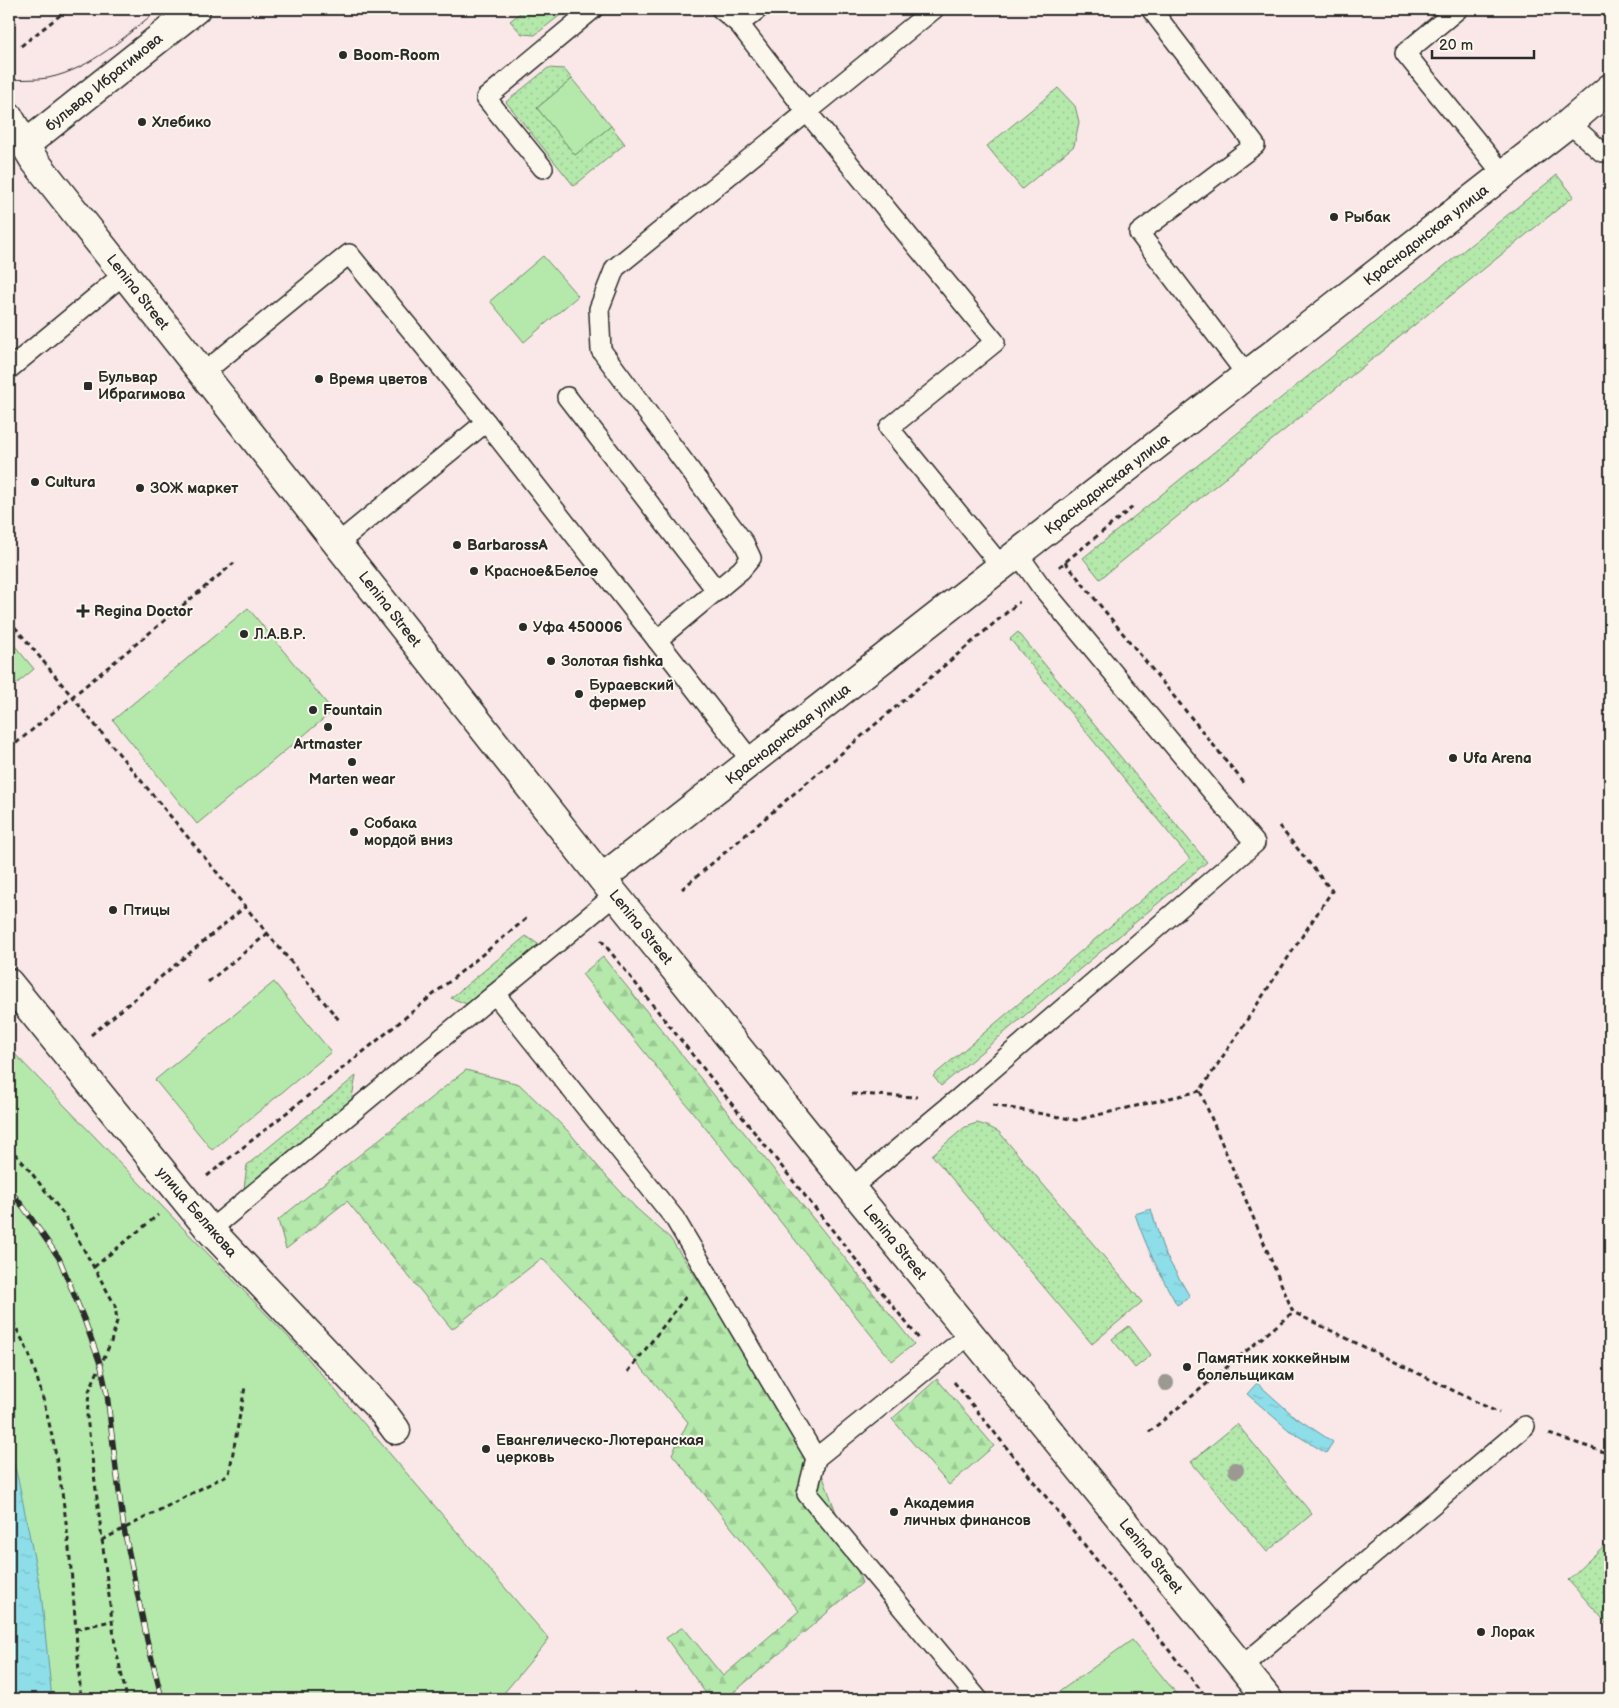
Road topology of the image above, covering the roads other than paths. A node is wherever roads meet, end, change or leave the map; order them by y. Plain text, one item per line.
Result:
1 (196, 9) edge
2 (593, 9) edge
3 (721, 9) edge
4 (758, 9) edge
5 (934, 9) edge
6 (1152, 9) edge
7 (1458, 9) edge
8 (739, 24) junction
9 (1610, 88) edge
10 (807, 112) junction
11 (9, 117) edge
12 (1569, 123) junction
13 (14, 143) edge
14 (1602, 152) dead end
15 (543, 168) dead end
16 (1503, 174) junction
17 (124, 274) junction
18 (9, 369) edge
19 (202, 374) junction
20 (1247, 375) junction
21 (567, 397) dead end
22 (486, 422) junction
23 (337, 544) junction
24 (1010, 560) junction
25 (717, 591) junction
26 (657, 640) junction
27 (752, 762) junction
28 (609, 886) junction
29 (9, 983) edge
30 (495, 994) junction
31 (851, 1188) junction
32 (210, 1230) junction
33 (970, 1334) junction
34 (1525, 1426) road end
35 (396, 1430) dead end
36 (816, 1458) junction
37 (1241, 1667) junction
38 (978, 1699) edge
39 (1268, 1699) edge

1 - 13 main road, бульвар Ибрагимова
2 - 15 lane
3 - 8 lane
4 - 8 lane
5 - 10 lane
6 - 20 lane
7 - 16 lane
8 - 10 lane
9 - 12 main road, Краснодонская улица
10 - 24 lane
10 - 25 lane
11 - 13 main road, Lenina Street
12 - 14 lane
12 - 16 main road, Краснодонская улица
13 - 17 main road, Lenina Street
16 - 20 main road, Краснодонская улица
17 - 18 lane
17 - 19 main road, Lenina Street
19 - 22 lane
19 - 23 main road, Lenina Street
20 - 24 main road, Краснодонская улица
21 - 25 lane
22 - 23 lane
22 - 26 lane
23 - 28 main road, Lenina Street
24 - 27 main road, Краснодонская улица
24 - 31 lane
25 - 26 lane
26 - 27 lane
27 - 28 main road, Краснодонская улица
28 - 30 lane
28 - 31 main road, Lenina Street
29 - 32 main road, улица Белякова
30 - 32 lane
30 - 36 lane
31 - 33 main road, Lenina Street
32 - 35 main road, улица Белякова
33 - 36 lane
33 - 37 main road, Lenina Street
34 - 37 lane
36 - 38 lane
37 - 39 main road, Lenina Street

